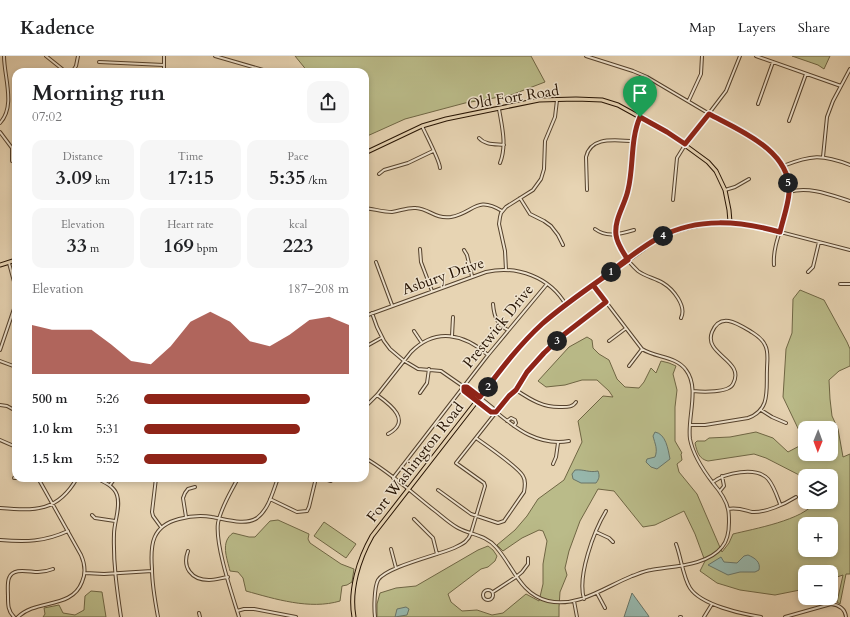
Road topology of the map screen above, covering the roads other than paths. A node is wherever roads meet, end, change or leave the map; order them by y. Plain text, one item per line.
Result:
1 (4, 56) edge
2 (46, 56) edge
3 (78, 56) edge
4 (164, 56) edge
5 (215, 56) edge
6 (586, 56) edge
7 (702, 56) edge
8 (740, 56) edge
9 (756, 56) edge
10 (99, 62) dead end
11 (773, 62) junction
12 (164, 66) joint
13 (61, 68) edge
14 (75, 68) edge
15 (256, 68) edge
16 (850, 69) edge
17 (806, 74) junction
18 (841, 86) junction
19 (557, 99) junction
20 (689, 100) junction
21 (758, 104) dead end
22 (499, 109) junction
23 (709, 114) junction
24 (640, 117) junction
25 (789, 121) dead end
26 (0, 123) edge
27 (422, 126) junction
28 (0, 132) edge
29 (479, 138) dead end
30 (634, 141) junction
31 (685, 144) junction
32 (504, 145) junction
33 (12, 148) joint
34 (433, 150) junction
35 (369, 151) edge
36 (823, 156) junction
37 (12, 161) dead end
38 (500, 163) dead end
39 (850, 164) edge
40 (783, 166) junction
41 (440, 168) dead end
42 (379, 174) dead end
43 (749, 179) dead end
44 (588, 190) dead end
45 (725, 190) junction
46 (789, 192) junction
47 (520, 198) junction
48 (672, 200) dead end
49 (850, 201) edge
50 (369, 209) edge
51 (502, 211) junction
52 (730, 222) junction
53 (595, 229) dead end
54 (634, 230) dead end
55 (780, 232) junction
56 (616, 235) junction
57 (819, 242) junction
58 (563, 246) dead end
59 (420, 249) dead end
60 (464, 250) dead end
61 (850, 250) edge
62 (628, 260) junction
63 (12, 262) edge
64 (376, 262) dead end
65 (9, 263) junction
66 (0, 265) edge
67 (774, 265) dead end
68 (506, 270) junction
69 (808, 272) dead end
70 (12, 274) edge
71 (472, 276) junction
72 (547, 284) junction
73 (840, 284) dead end
74 (850, 284) edge
75 (593, 285) junction
76 (432, 291) junction
77 (606, 302) junction
78 (493, 304) dead end
79 (392, 305) junction
80 (566, 305) junction
81 (372, 313) junction
82 (369, 314) edge
83 (12, 315) edge
84 (453, 317) dead end
85 (682, 318) dead end
86 (625, 329) junction
87 (508, 330) junction
88 (414, 331) dead end
89 (452, 336) junction
90 (381, 337) junction
91 (609, 340) dead end
92 (422, 343) junction
93 (369, 344) edge
94 (642, 349) junction
95 (0, 350) edge
96 (488, 355) junction
97 (404, 360) junction
98 (0, 361) edge
99 (12, 366) edge
100 (629, 366) dead end
101 (429, 369) junction
102 (464, 387) junction
103 (516, 390) junction
104 (693, 391) junction
105 (420, 393) dead end
106 (377, 395) junction
107 (480, 397) junction
108 (476, 401) junction
109 (576, 402) dead end
110 (369, 403) edge
111 (0, 405) edge
112 (12, 409) edge
113 (761, 410) junction
114 (496, 412) junction
115 (506, 421) junction
116 (786, 423) dead end
117 (690, 425) junction
118 (514, 426) junction
119 (388, 434) dead end
120 (476, 438) junction
121 (0, 440) edge
122 (569, 440) dead end
123 (558, 443) junction
124 (12, 445) edge
125 (369, 461) edge
126 (554, 464) dead end
127 (722, 476) junction
128 (393, 478) junction
129 (40, 482) edge
130 (74, 482) edge
131 (104, 482) edge
132 (112, 482) edge
133 (156, 482) edge
134 (236, 482) edge
135 (276, 482) edge
136 (315, 482) edge
137 (713, 482) junction
138 (110, 485) junction
139 (195, 487) dead end
140 (407, 489) junction
141 (438, 490) dead end
142 (720, 491) junction
143 (796, 497) dead end
144 (270, 499) junction
145 (53, 504) junction
146 (780, 504) junction
147 (0, 508) edge
148 (728, 509) junction
149 (606, 511) dead end
150 (92, 515) dead end
151 (476, 515) junction
152 (186, 517) junction
153 (219, 519) junction
154 (414, 519) dead end
155 (115, 521) junction
156 (161, 527) junction
157 (68, 531) junction
158 (596, 532) junction
159 (471, 533) junction
160 (0, 540) edge
161 (613, 542) dead end
162 (676, 544) dead end
163 (391, 549) dead end
164 (188, 551) dead end
165 (437, 554) junction
166 (528, 558) dead end
167 (683, 565) junction
168 (396, 568) junction
169 (53, 569) dead end
170 (152, 571) junction
171 (85, 573) junction
172 (115, 573) junction
173 (228, 577) junction
174 (516, 577) junction
175 (493, 592) junction
176 (597, 593) junction
177 (584, 598) junction
178 (574, 601) junction
179 (712, 604) junction
180 (605, 608) dead end
181 (237, 611) junction
182 (199, 613) dead end
183 (274, 614) junction
184 (754, 616) edge
185 (14, 617) edge
186 (18, 617) edge
187 (122, 617) edge
188 (158, 617) edge
189 (200, 617) edge
190 (239, 617) edge
191 (274, 617) edge
192 (296, 617) edge
193 (354, 617) edge
194 (375, 617) edge
195 (577, 617) edge
196 (704, 617) edge
197 (761, 617) edge
198 (784, 617) edge
199 (846, 617) edge

1 - 26 street
2 - 13 street
3 - 14 street
4 - 12 street
5 - 15 street
6 - 20 street
7 - 20 street
8 - 23 street
9 - 11 street
10 - 12 street
11 - 17 street
11 - 21 street
16 - 18 street
17 - 18 street
17 - 25 street
18 - 36 street
19 - 22 main road, Old Fort Road
19 - 24 main road, Old Fort Road
19 - 47 street
20 - 23 street
22 - 27 main road, Old Fort Road
22 - 32 street
23 - 31 street
23 - 40 street
24 - 30 street
24 - 31 main road, Old Fort Road
27 - 34 street
27 - 35 main road, Old Fort Road
28 - 33 street
29 - 32 street
30 - 44 street
30 - 56 street
31 - 45 main road, Old Fort Road
31 - 48 street
32 - 38 street
33 - 37 street
34 - 41 street
34 - 42 street
36 - 39 street
36 - 40 street
40 - 46 street
43 - 45 street
45 - 52 main road, Old Fort Road
46 - 49 street
46 - 55 street
47 - 51 street
47 - 58 street
50 - 51 street
51 - 68 street
52 - 55 street, Fort Washington Road
52 - 62 main road, Fort Washington Road
53 - 56 street
54 - 56 street
55 - 57 street, Fort Washington Road
55 - 67 street
56 - 62 street
57 - 61 street, Fort Washington Road
57 - 69 street
59 - 76 street
60 - 71 street
62 - 75 main road, Fort Washington Road
62 - 85 street
63 - 65 main road
64 - 79 street
65 - 66 main road
65 - 70 street
68 - 71 street, Asbury Drive
68 - 72 street, Asbury Drive
71 - 76 street, Asbury Drive
72 - 80 street, Asbury Drive
72 - 87 street, Prestwick Drive
73 - 74 street
75 - 77 street
75 - 80 main road, Fort Washington Road
76 - 79 street, Asbury Drive
77 - 86 street
77 - 103 street
78 - 87 street
79 - 81 street, Asbury Drive
80 - 107 main road, Fort Washington Road
81 - 82 street, Asbury Drive
81 - 90 street
83 - 95 street
84 - 89 street
86 - 91 street
86 - 94 street
87 - 96 street, Prestwick Drive
88 - 92 street
89 - 92 street
89 - 96 street
90 - 93 street
90 - 97 street
92 - 97 street
94 - 100 street
94 - 104 street
96 - 102 street, Prestwick Drive
97 - 101 street
97 - 106 street
98 - 99 street
101 - 102 street
101 - 105 street
102 - 107 street
102 - 108 street
102 - 128 street, Prestwick Drive
103 - 109 street
103 - 114 street
104 - 113 street
104 - 117 street
106 - 110 street
106 - 119 street
107 - 108 main road, Fort Washington Road
107 - 114 street
108 - 114 street
108 - 140 main road, Fort Washington Road
111 - 112 street
113 - 116 street
113 - 117 street
114 - 115 street
114 - 120 street
115 - 118 street
115 - 118 street
117 - 137 street
118 - 123 street
120 - 151 street
120 - 151 street
121 - 124 street
122 - 123 street
123 - 126 street
125 - 128 street
127 - 137 street
127 - 142 street
127 - 146 street
128 - 140 street
129 - 145 street
130 - 145 street
131 - 138 street
132 - 138 street
133 - 156 street
134 - 153 street
135 - 144 street
136 - 144 street
137 - 142 street
138 - 155 street
139 - 152 street
140 - 159 street
140 - 193 main road, Fort Washington Road
141 - 151 street
142 - 148 street
143 - 146 street
144 - 153 street
145 - 147 street
145 - 157 street
146 - 148 street
148 - 167 street
149 - 158 street
150 - 155 street
151 - 159 street
152 - 153 street
152 - 156 street
153 - 173 street
154 - 165 street
155 - 172 street
156 - 170 street
157 - 160 street
157 - 171 street
158 - 161 street
158 - 177 street
159 - 165 street
159 - 174 street
162 - 167 street
163 - 168 street
164 - 173 street
165 - 168 street
166 - 174 street
167 - 176 street
167 - 179 street
168 - 194 street
169 - 185 street
170 - 172 street
170 - 188 street
171 - 172 street
171 - 186 street
172 - 187 street
173 - 181 street
174 - 175 street
174 - 178 street
175 - 175 street
176 - 177 street
176 - 180 street
177 - 178 street
178 - 195 street
179 - 184 street
179 - 196 street
181 - 183 street
181 - 190 street
182 - 189 street
183 - 191 street
183 - 192 street
184 - 197 street
198 - 199 street

